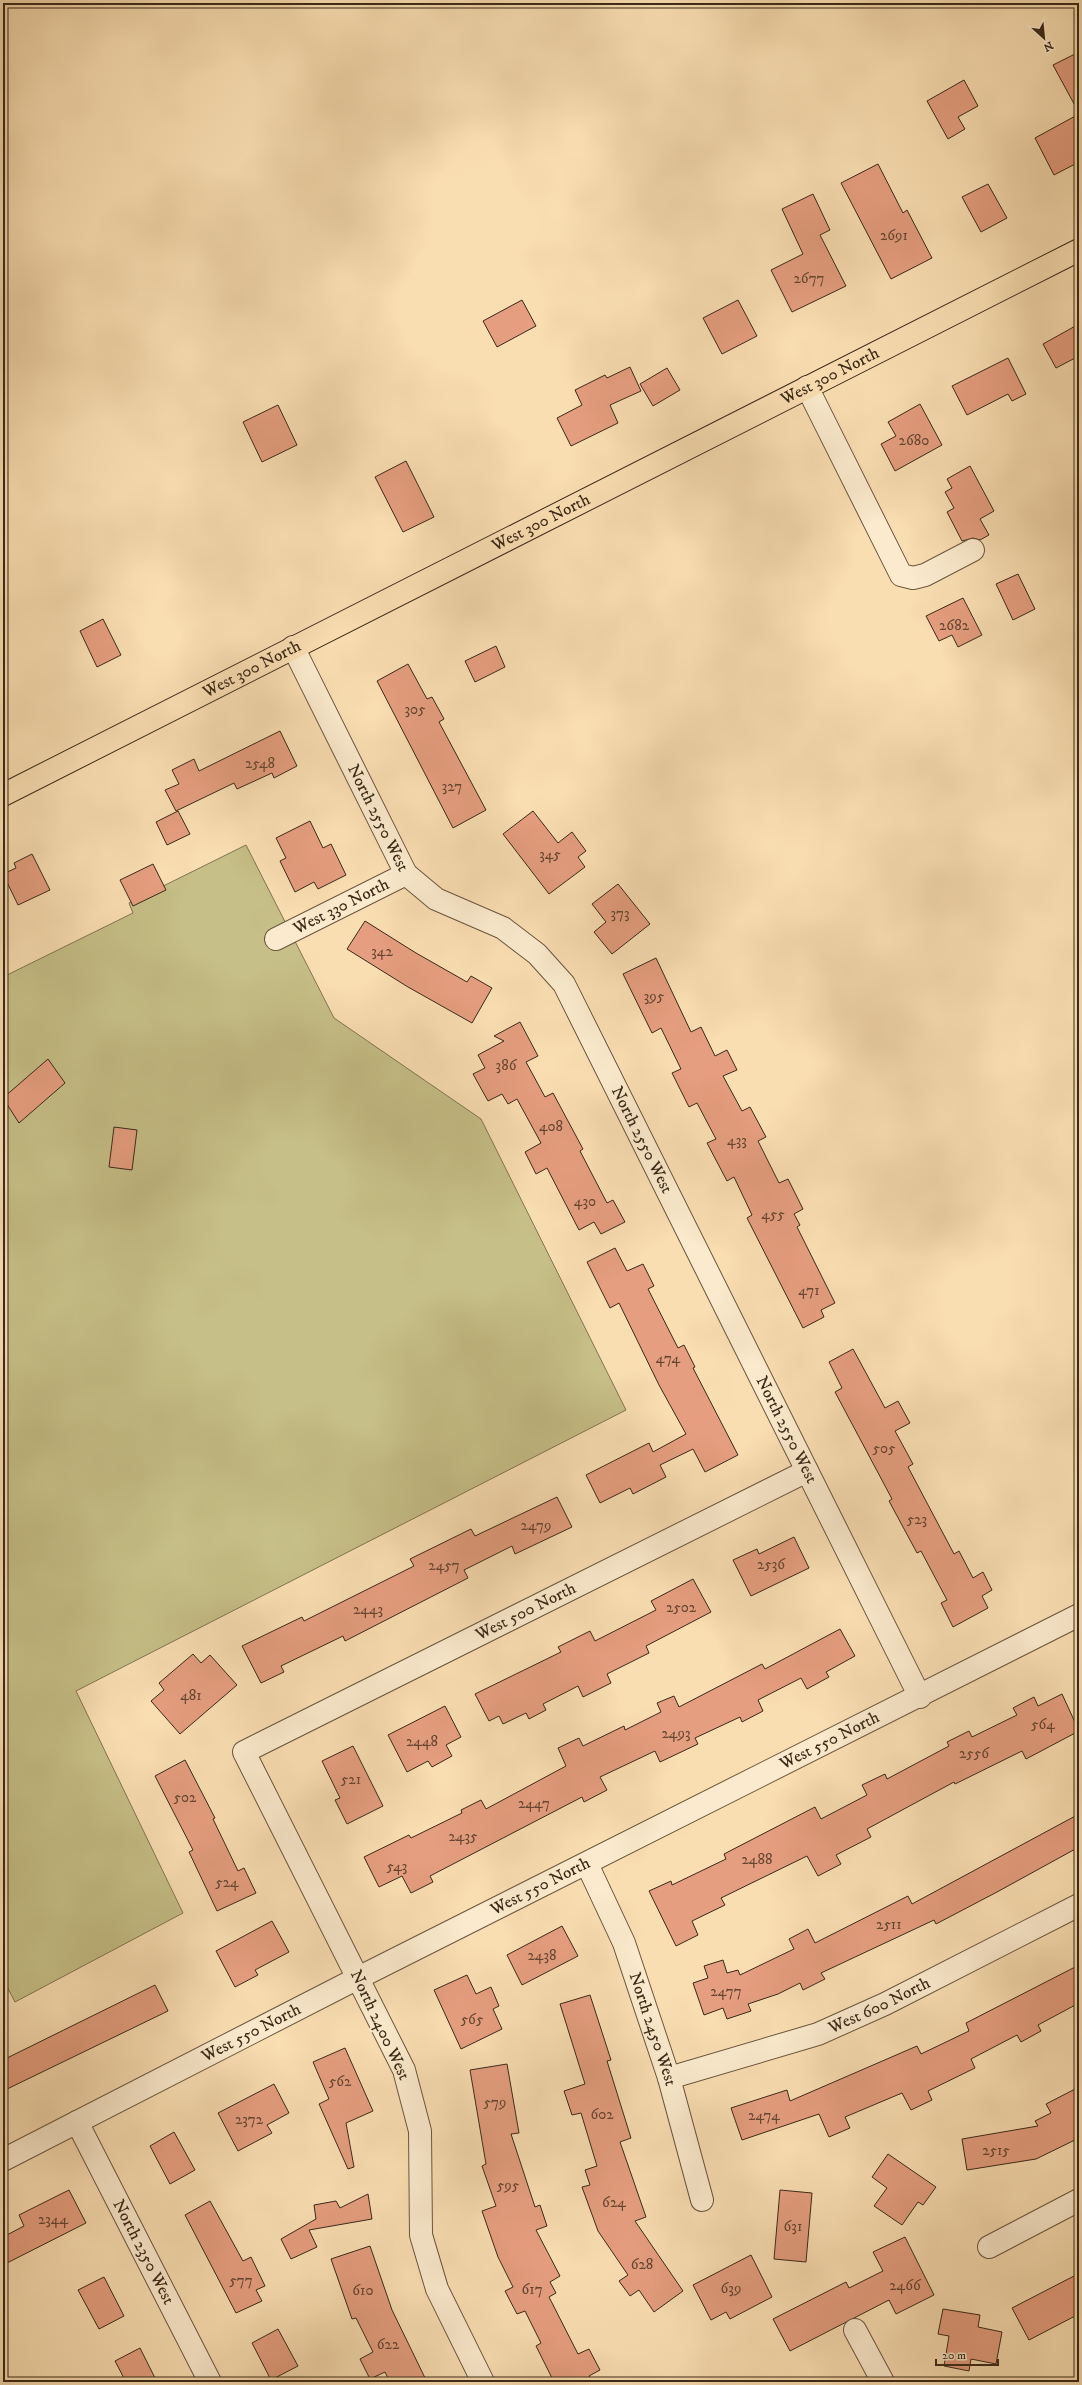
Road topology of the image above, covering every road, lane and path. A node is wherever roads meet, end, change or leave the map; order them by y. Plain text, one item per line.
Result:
1 (1079, 250) edge
2 (808, 387) junction
3 (973, 550) dead end
4 (293, 647) junction
5 (3, 795) edge
6 (406, 874) junction
7 (276, 938) dead end
8 (807, 1471) junction
9 (1077, 1622) edge
10 (920, 1697) junction
11 (244, 1752) joint
12 (587, 1864) junction
13 (1079, 1905) edge
14 (358, 1978) junction
15 (669, 2078) junction
16 (77, 2122) junction
17 (3, 2160) edge
18 (702, 2200) dead end
19 (1079, 2200) edge
20 (989, 2247) dead end
21 (855, 2330) dead end
22 (210, 2382) edge
23 (483, 2382) edge
24 (883, 2382) edge

1 - 2 main road, West 300 North
2 - 3 street
2 - 4 main road, West 300 North
4 - 5 main road, West 300 North
4 - 6 street, North 2550 West
6 - 7 street, West 330 North
6 - 8 street, North 2550 West
8 - 10 street, North 2550 West
8 - 11 street, West 500 North
9 - 10 street, West 550 North
10 - 12 street, West 550 North
11 - 14 street, North 2400 West
12 - 14 street, West 550 North
12 - 15 street, North 2450 West
13 - 15 street, West 600 North
14 - 16 street, West 550 North
14 - 23 street, North 2400 West
15 - 18 street, North 2450 West
16 - 17 street, West 550 North
16 - 22 street, North 2350 West
19 - 20 street
21 - 24 street

